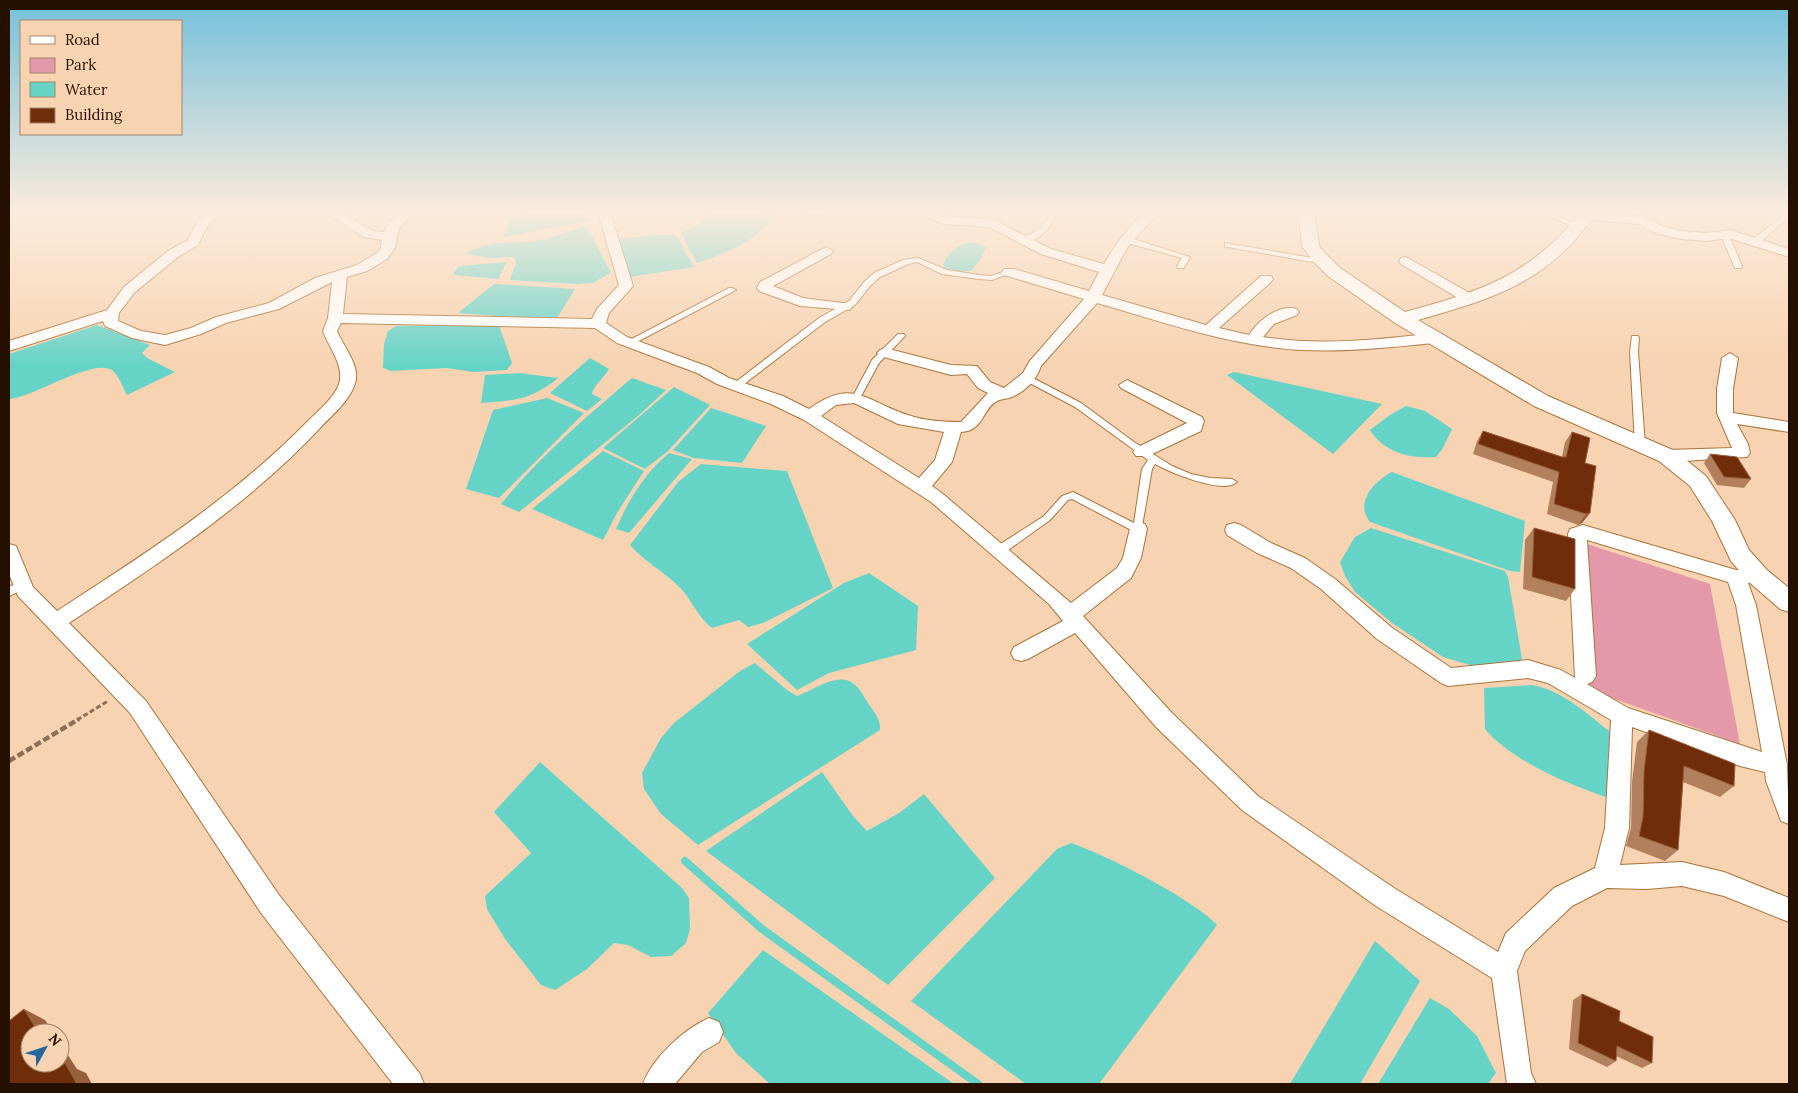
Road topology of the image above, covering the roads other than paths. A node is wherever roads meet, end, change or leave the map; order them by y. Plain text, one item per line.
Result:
1 (162, 263) edge
2 (370, 263) edge
3 (619, 263) edge
4 (804, 263) edge
5 (904, 263) edge
6 (925, 263) edge
7 (1085, 263) edge
8 (1112, 263) edge
9 (1183, 263) edge
10 (1325, 263) edge
11 (1408, 263) edge
12 (1539, 263) edge
13 (1737, 263) edge
14 (1181, 266) dead end
15 (1738, 266) dead end
16 (1108, 270) junction
17 (1009, 272) joint
18 (340, 276) junction
19 (1266, 279) dead end
20 (732, 290) dead end
21 (1094, 297) junction
22 (1468, 298) junction
23 (845, 307) junction
24 (1292, 312) dead end
25 (112, 313) junction
26 (335, 318) junction
27 (1402, 319) junction
28 (598, 324) junction
29 (1209, 330) junction
30 (901, 336) dead end
31 (1434, 338) junction
32 (1636, 338) dead end
33 (1254, 340) junction
34 (628, 343) junction
35 (9, 346) edge
36 (885, 353) junction
37 (1730, 358) dead end
38 (1027, 378) junction
39 (1127, 385) dead end
40 (736, 386) junction
41 (1005, 394) junction
42 (856, 398) junction
43 (810, 416) junction
44 (1726, 417) junction
45 (954, 427) junction
46 (1789, 427) edge
47 (1640, 444) junction
48 (1147, 456) junction
49 (1667, 456) junction
50 (1232, 482) dead end
51 (920, 488) junction
52 (1138, 529) junction
53 (1234, 530) dead end
54 (1000, 550) junction
55 (9, 551) edge
56 (1758, 576) junction
57 (1736, 577) junction
58 (16, 588) edge
59 (1789, 602) edge
60 (1074, 618) junction
61 (56, 622) junction
62 (1021, 653) dead end
63 (1584, 676) dead end
64 (1622, 715) junction
65 (1776, 765) junction
66 (1789, 813) edge
67 (1606, 876) junction
68 (1789, 910) edge
69 (1504, 971) junction
70 (709, 1032) dead end
71 (410, 1084) edge
72 (657, 1084) edge
73 (1522, 1084) edge

1 - 25 street
2 - 18 street
3 - 28 street
4 - 23 street
5 - 23 lane
6 - 17 lane
7 - 16 street
8 - 16 street
9 - 14 lane
10 - 27 street
11 - 22 street
12 - 22 street
13 - 15 lane
16 - 21 street
17 - 21 street
18 - 25 street
18 - 26 street
19 - 29 street
20 - 34 lane
21 - 29 street
21 - 38 street
22 - 27 street
23 - 40 lane
24 - 33 street
25 - 35 street
26 - 28 street
26 - 61 street
27 - 31 street
28 - 34 street
29 - 33 street
30 - 36 lane
31 - 33 street
31 - 47 street
32 - 47 lane
34 - 40 street
36 - 41 street
36 - 42 lane
37 - 44 street
38 - 41 street
38 - 48 lane
39 - 48 street
40 - 43 street
41 - 45 street
42 - 43 street
42 - 45 street
43 - 51 street
44 - 46 street
44 - 49 street
45 - 51 street
47 - 49 street
48 - 50 lane
48 - 52 lane
49 - 56 street
51 - 54 street
52 - 54 lane
52 - 60 street
53 - 64 street
54 - 60 street
55 - 58 street
56 - 57 street
56 - 59 street
57 - 63 street
57 - 65 street
58 - 61 street
60 - 62 street
60 - 69 street
61 - 71 street
64 - 65 street
64 - 67 street
65 - 66 street
67 - 68 street
67 - 69 street
69 - 73 street
70 - 72 street

